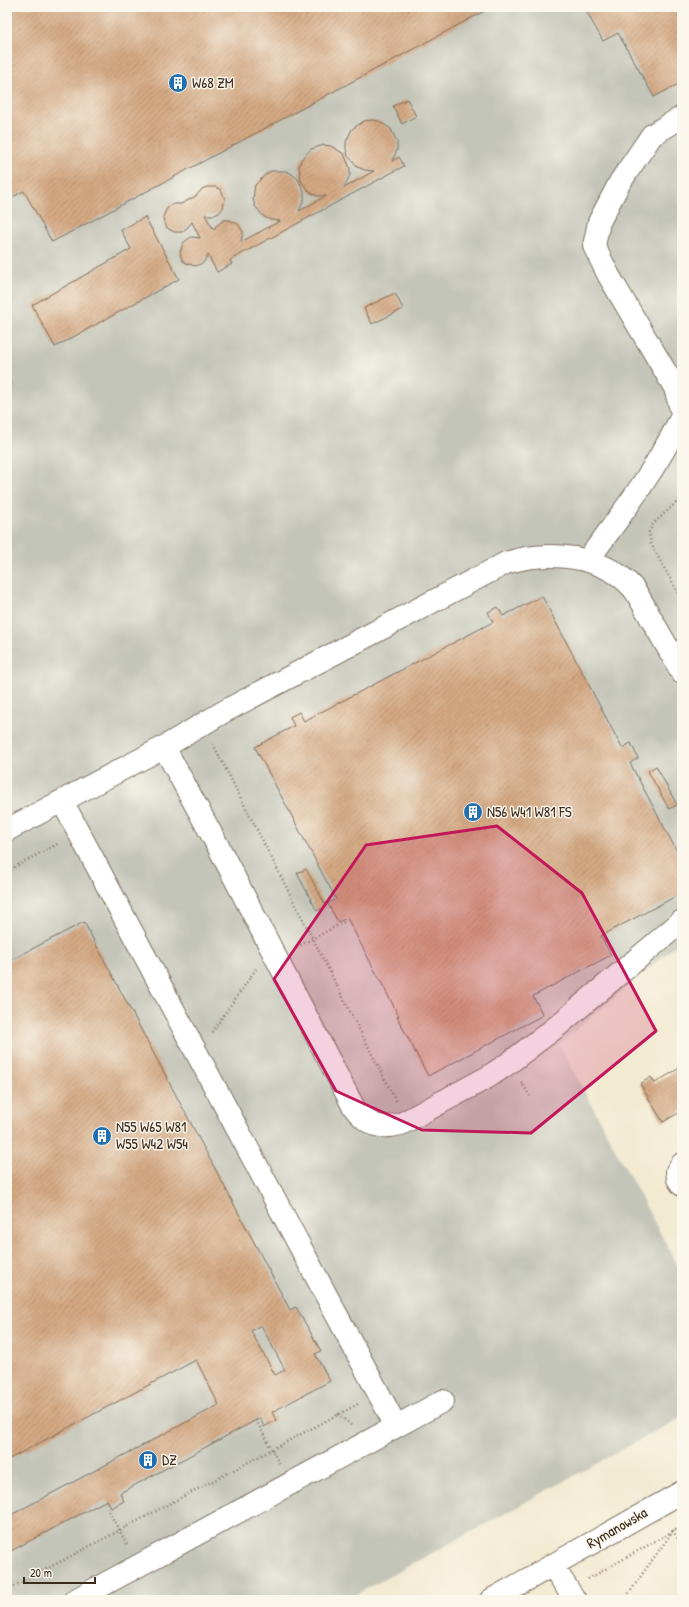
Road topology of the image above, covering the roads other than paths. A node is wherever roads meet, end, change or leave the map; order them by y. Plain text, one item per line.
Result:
1 (682, 117) edge
2 (682, 414) edge
3 (587, 561) junction
4 (682, 673) edge
5 (164, 747) junction
6 (62, 802) junction
7 (7, 830) edge
8 (682, 921) edge
9 (682, 1164) edge
10 (682, 1185) edge
11 (443, 1401) dead end
12 (396, 1426) junction
13 (682, 1492) edge
14 (552, 1565) junction
15 (572, 1595) edge
16 (75, 1600) edge
17 (491, 1600) edge

1 - 2 street
2 - 3 street
3 - 4 street
3 - 5 street
5 - 6 street
5 - 8 street
6 - 7 street
6 - 12 street
9 - 10 street
11 - 12 street
12 - 16 street
13 - 14 street, Rymanowska
14 - 15 street
14 - 17 street, Rymanowska

